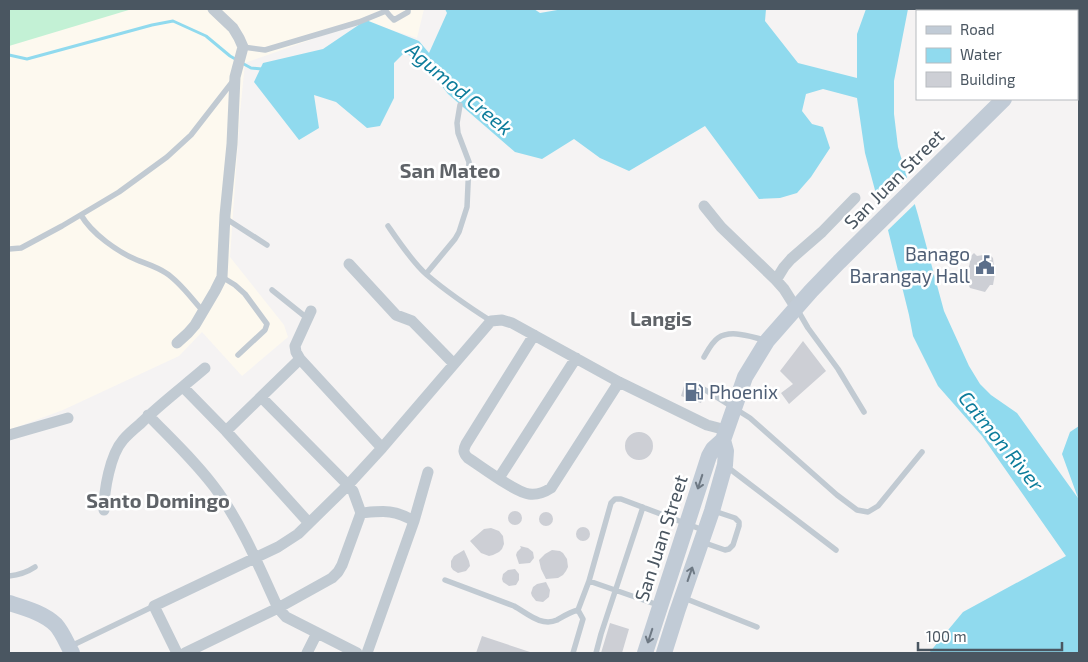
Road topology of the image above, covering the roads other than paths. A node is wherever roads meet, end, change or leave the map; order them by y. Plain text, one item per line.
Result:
1 (213, 9) edge
2 (408, 9) edge
3 (385, 10) edge
4 (243, 49) junction
5 (236, 75) junction
6 (1003, 100) edge
7 (460, 106) dead end
8 (855, 198) dead end
9 (704, 206) dead end
10 (81, 215) junction
11 (225, 218) junction
12 (388, 226) dead end
13 (267, 244) dead end
14 (9, 249) edge
15 (349, 264) dead end
16 (426, 274) junction
17 (222, 277) junction
18 (776, 280) junction
19 (272, 290) dead end
20 (796, 308) junction
21 (203, 311) junction
22 (309, 314) joint
23 (491, 322) junction
24 (534, 335) junction
25 (767, 341) junction
26 (177, 342) dead end
27 (238, 355) dead end
28 (704, 357) dead end
29 (576, 358) junction
30 (300, 359) junction
31 (454, 364) junction
32 (205, 368) dead end
33 (619, 382) junction
34 (183, 387) junction
35 (695, 388) dead end
36 (261, 397) junction
37 (734, 407) junction
38 (864, 412) dead end
39 (148, 415) junction
40 (68, 418) dead end
41 (226, 431) junction
42 (9, 435) edge
43 (724, 435) junction
44 (382, 448) junction
45 (922, 452) dead end
46 (725, 465) junction
47 (428, 472) dead end
48 (499, 478) junction
49 (348, 485) junction
50 (643, 507) junction
51 (104, 510) dead end
52 (712, 511) junction
53 (361, 512) junction
54 (414, 521) junction
55 (309, 523) junction
56 (686, 524) junction
57 (703, 536) junction
58 (836, 550) dead end
59 (255, 558) junction
60 (35, 567) dead end
61 (9, 576) edge
62 (446, 580) dead end
63 (589, 581) junction
64 (615, 590) junction
65 (9, 604) edge
66 (680, 605) junction
67 (154, 606) junction
68 (660, 606) junction
69 (278, 608) junction
70 (578, 610) junction
71 (757, 627) dead end
72 (317, 633) junction
73 (70, 650) edge
74 (177, 653) edge
75 (185, 653) edge
76 (307, 653) edge
77 (357, 653) edge
78 (367, 653) edge
79 (574, 653) edge
80 (596, 653) edge
81 (645, 653) edge
82 (664, 653) edge

1 - 4 street
2 - 3 lane
3 - 4 lane
4 - 5 street
5 - 10 lane
5 - 11 street
6 - 20 main road, San Juan Street
7 - 16 lane
8 - 18 street
9 - 18 street
10 - 14 lane
10 - 21 lane
11 - 13 lane
11 - 17 street
12 - 16 lane
15 - 31 street
16 - 23 lane
17 - 21 street
17 - 27 lane
18 - 20 street
19 - 22 lane
20 - 25 main road, San Juan Street
20 - 38 lane
21 - 26 street
22 - 30 street
23 - 24 street
23 - 31 street
24 - 29 street
24 - 48 street
25 - 28 lane
25 - 37 main road, San Juan Street
29 - 33 street
29 - 48 street
30 - 36 street
30 - 44 street
31 - 44 street
32 - 34 street
33 - 43 street
33 - 48 street
34 - 39 street
34 - 41 street
35 - 37 lane
36 - 41 street
36 - 49 street
37 - 43 main road, San Juan Street
37 - 45 lane
39 - 51 street
39 - 59 street
40 - 42 street
41 - 55 street
43 - 46 main road, San Juan Street
43 -> 56 main road, San Juan Street
44 - 49 street
46 - 52 main road, San Juan Street
46 - 58 lane
47 - 54 street
49 - 53 street
49 - 55 street
50 - 56 lane
50 - 63 lane
50 - 64 lane
52 - 57 main road, San Juan Street
52 - 57 lane
53 - 54 street
53 - 69 street
54 - 78 street
55 - 59 street
56 - 57 lane
56 - 68 main road, San Juan Street
66 -> 57 main road, San Juan Street
59 - 67 street
59 - 69 street
60 - 61 lane
62 - 70 lane
63 - 64 lane
63 - 70 lane
64 - 68 lane
64 - 80 lane
65 - 73 main road
66 - 68 lane
66 - 71 lane
66 - 82 main road, San Juan Street
67 - 73 lane
67 - 74 street
68 -> 81 main road, San Juan Street
69 - 72 street
69 - 75 street
70 - 79 lane
72 - 76 street
72 - 77 street

